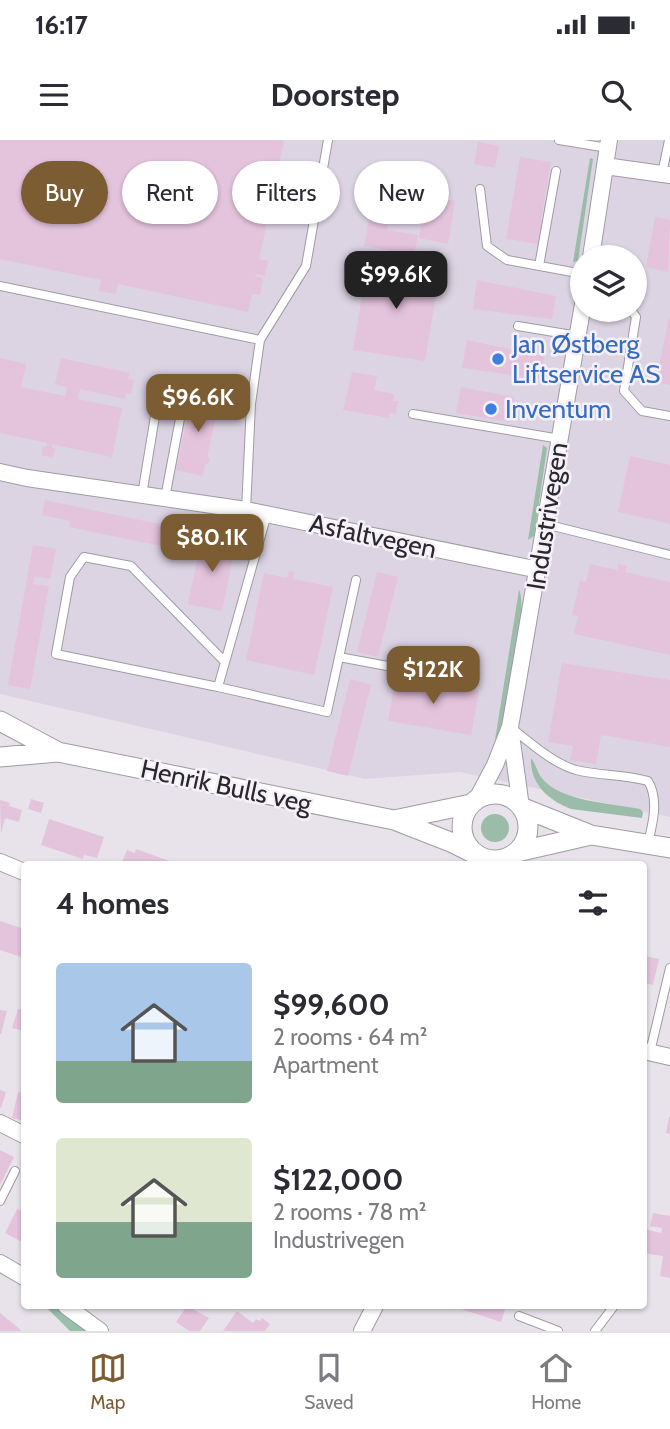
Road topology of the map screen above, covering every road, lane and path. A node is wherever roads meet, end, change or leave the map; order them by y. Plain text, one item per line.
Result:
1 (328, 140) edge
2 (559, 140) edge
3 (668, 140) edge
4 (609, 144) edge
5 (605, 166) junction
6 (556, 171) dead end
7 (666, 174) edge
8 (480, 189) dead end
9 (593, 245) edge
10 (539, 266) junction
11 (570, 272) edge
12 (0, 286) edge
13 (580, 322) edge
14 (635, 322) edge
15 (518, 326) dead end
16 (578, 336) junction
17 (260, 340) junction
18 (158, 398) dead end
19 (183, 403) dead end
20 (412, 414) dead end
21 (670, 416) edge
22 (560, 439) junction
23 (0, 472) edge
24 (142, 495) junction
25 (165, 498) junction
26 (246, 510) junction
27 (267, 514) junction
28 (545, 524) junction
29 (670, 555) edge
30 (538, 570) junction
31 (356, 580) dead end
32 (339, 656) junction
33 (225, 662) junction
34 (473, 682) dead end
35 (218, 687) junction
36 (0, 721) edge
37 (510, 727) junction
38 (58, 752) junction
39 (0, 757) edge
40 (474, 802) junction
41 (521, 807) junction
42 (394, 820) junction
43 (591, 835) junction
44 (648, 844) junction
45 (670, 848) edge
46 (517, 852) junction
47 (475, 854) junction
48 (0, 862) edge
49 (21, 871) edge
50 (670, 968) edge
51 (647, 1052) edge
52 (670, 1057) edge
53 (0, 1123) edge
54 (21, 1134) edge
55 (15, 1171) dead end
56 (0, 1201) edge
57 (0, 1263) edge
58 (21, 1276) edge
59 (70, 1309) edge
60 (373, 1309) edge
61 (612, 1309) edge
62 (519, 1316) dead end
63 (100, 1331) edge
64 (362, 1331) edge
65 (558, 1331) edge
66 (595, 1331) edge

1 - 17 lane
2 - 4 lane
3 - 7 lane
4 - 5 street
5 - 7 street
5 - 9 street
6 - 10 lane
8 - 10 lane
10 - 11 lane
12 - 17 lane
13 - 16 street, Industrivegen
14 - 21 lane
15 - 16 lane
16 - 22 street, Industrivegen
17 - 26 lane
18 - 24 lane
19 - 25 lane
20 - 22 lane
22 - 28 street, Industrivegen
23 - 24 street, Asfaltvegen
24 - 25 street, Asfaltvegen
25 - 26 street, Asfaltvegen
26 - 27 street, Asfaltvegen
27 - 30 street, Asfaltvegen
27 - 33 lane
28 - 29 lane
28 - 30 street, Industrivegen
30 - 37 street, Industrivegen
31 - 32 lane
32 - 34 lane
32 - 35 lane
33 - 35 lane
33 - 35 lane
36 - 38 street, Henrik Bulls veg
37 - 40 street, Industrivegen
37 - 41 street, Industrivegen
37 - 44 lane
38 - 39 street, Henrik Bulls veg
38 - 42 street, Henrik Bulls veg
40 - 41 street, Henrik Bulls veg
40 - 42 street, Henrik Bulls veg
40 - 47 street
41 - 43 street, Henrik Bulls veg
41 - 46 street
42 - 47 street, Henrik Bulls veg
43 - 44 street, Henrik Bulls veg
43 - 46 street, Henrik Bulls veg
44 - 45 street, Henrik Bulls veg
46 - 47 street, Henrik Bulls veg
48 - 49 street
50 - 51 lane
51 - 52 street
53 - 54 street
55 - 56 lane
57 - 58 street
59 - 63 street
60 - 64 street
61 - 66 lane
62 - 65 lane

